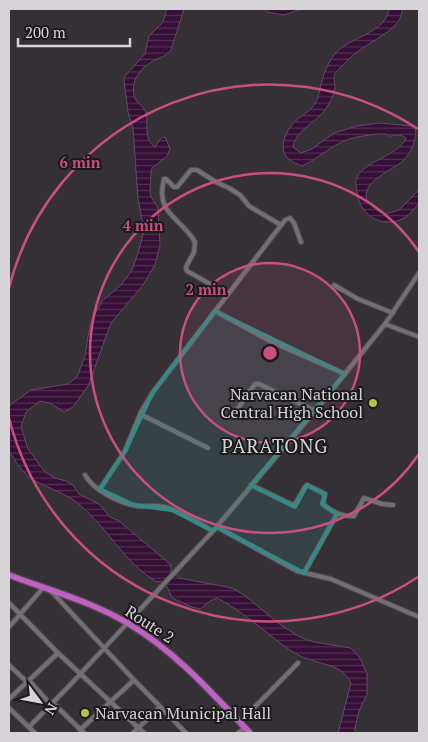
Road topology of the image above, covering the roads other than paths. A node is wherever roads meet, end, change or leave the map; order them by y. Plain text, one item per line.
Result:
1 (281, 225) junction
2 (301, 242) dead end
3 (419, 273) edge
4 (334, 285) dead end
5 (228, 294) junction
6 (215, 311) junction
7 (393, 313) junction
8 (385, 324) junction
9 (419, 337) edge
10 (345, 374) junction
11 (315, 411) junction
12 (140, 414) junction
13 (234, 414) dead end
14 (208, 448) dead end
15 (85, 475) dead end
16 (251, 484) junction
17 (100, 489) junction
18 (393, 505) dead end
19 (337, 514) junction
20 (217, 527) junction
21 (213, 531) junction
22 (304, 573) junction
23 (11, 576) edge
24 (9, 582) edge
25 (43, 588) junction
26 (51, 591) junction
27 (9, 603) edge
28 (20, 614) junction
29 (419, 617) edge
30 (128, 623) junction
31 (9, 627) edge
32 (104, 648) junction
33 (58, 653) junction
34 (298, 663) dead end
35 (10, 668) edge
36 (80, 674) junction
37 (134, 680) junction
38 (28, 681) junction
39 (9, 699) edge
40 (109, 701) junction
41 (52, 704) junction
42 (160, 707) junction
43 (9, 708) edge
44 (240, 722) junction
45 (29, 728) junction
46 (138, 728) junction
47 (245, 728) junction
48 (80, 730) junction
49 (183, 732) edge
50 (34, 733) edge
51 (84, 733) edge
52 (133, 733) edge
53 (144, 733) edge
54 (238, 733) edge
55 (250, 733) edge

1 - 2 street
1 - 5 street
1 - 5 street
3 - 7 street
4 - 7 street
5 - 6 street
6 - 10 street
6 - 12 street
7 - 8 street
8 - 9 street
8 - 10 street
10 - 11 street
11 - 13 street
11 - 16 street
12 - 14 street
12 - 17 street
15 - 17 street
16 - 19 street
16 - 20 street
17 - 21 street
18 - 19 street
19 - 22 street
20 - 21 street
20 - 22 street
21 - 30 street
22 - 29 street
23 - 24 street
23 - 25 highway, Route 2
25 - 26 highway, Route 2
25 - 28 street
26 - 30 highway, Route 2
26 - 32 street
27 - 28 street
28 - 31 street
28 - 33 street
30 - 32 street
30 - 44 highway, Route 2
32 - 36 street
32 - 37 street
33 - 36 street
33 - 38 street
34 - 44 street
35 - 38 street
36 - 40 street
36 - 41 street
37 - 40 street
37 - 42 street
38 - 39 street
38 - 41 street
40 - 46 street
40 - 48 street
41 - 45 street
41 - 48 street
42 - 46 street
42 - 49 street
43 - 45 street
44 - 47 highway, Route 2
45 - 50 street
46 - 52 street
46 - 53 street
47 - 54 street
47 - 55 highway, Route 2
48 - 51 street

